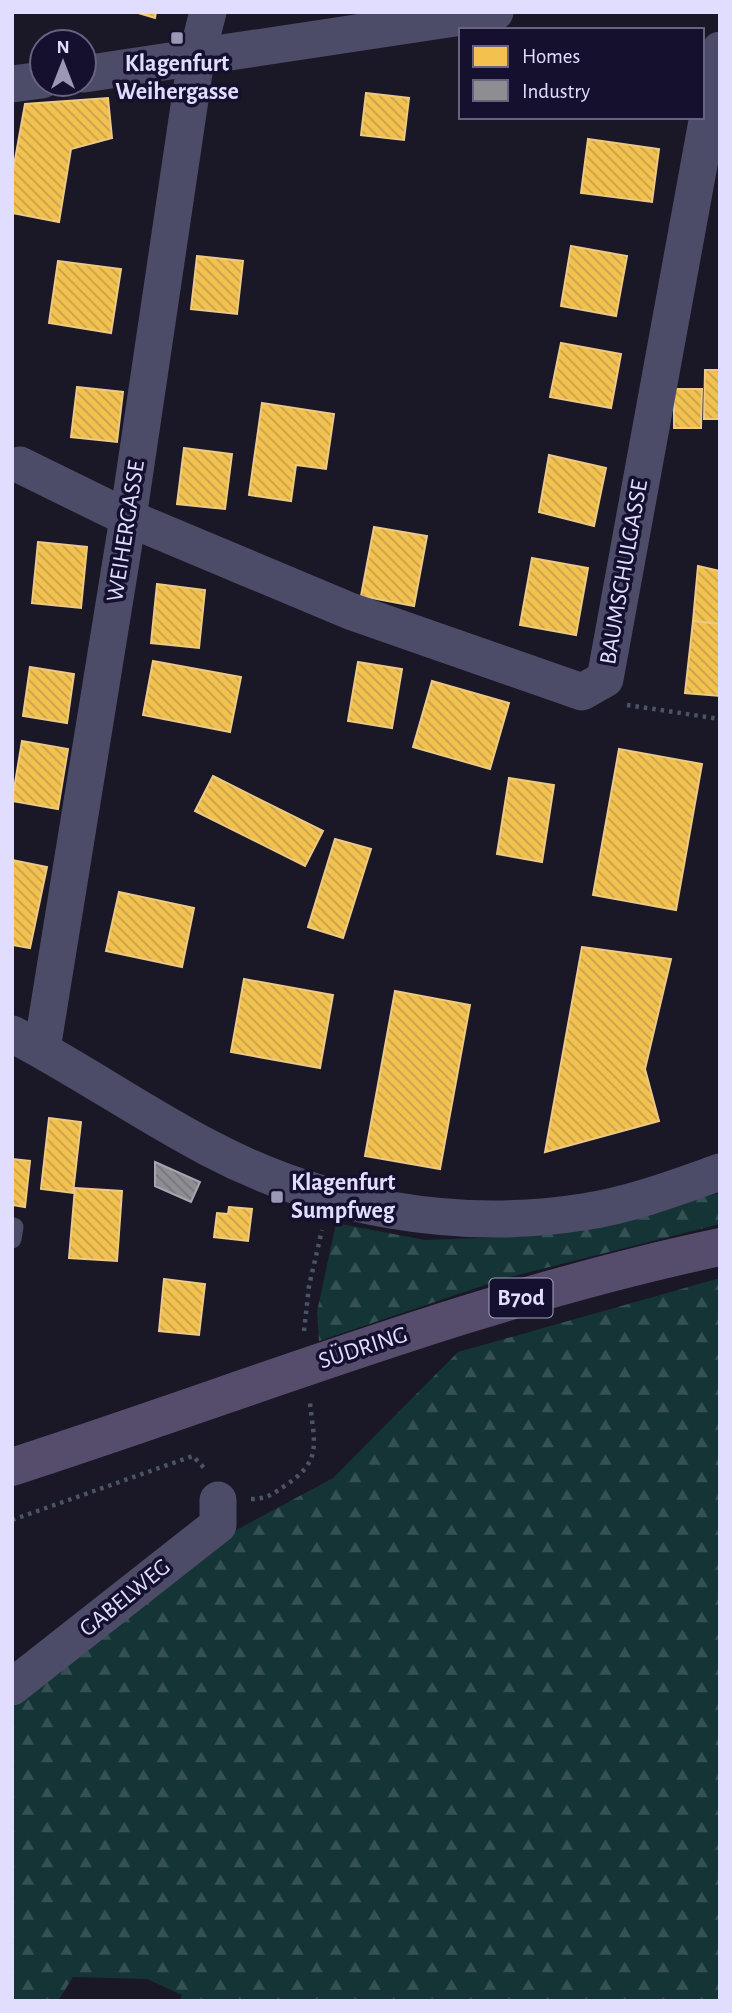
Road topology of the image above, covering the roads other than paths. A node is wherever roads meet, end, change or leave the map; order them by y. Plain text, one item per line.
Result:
1 (208, 12) edge
2 (495, 12) edge
3 (720, 50) edge
4 (196, 59) junction
5 (98, 72) edge
6 (20, 465) dead end
7 (128, 518) junction
8 (27, 1042) edge
9 (720, 1172) edge
10 (720, 1247) edge
11 (12, 1467) edge
12 (218, 1500) road end
13 (12, 1687) edge

1 - 4 street, WEIHERGASSE
2 - 4 street
3 - 7 street, BAUMSCHULGASSE
4 - 5 street
4 - 7 street, WEIHERGASSE
6 - 7 street, BAUMSCHULGASSE
7 - 8 street, WEIHERGASSE
8 - 9 street
10 - 11 main road, SÜDRING / B70d
12 - 13 street, GABELWEG

